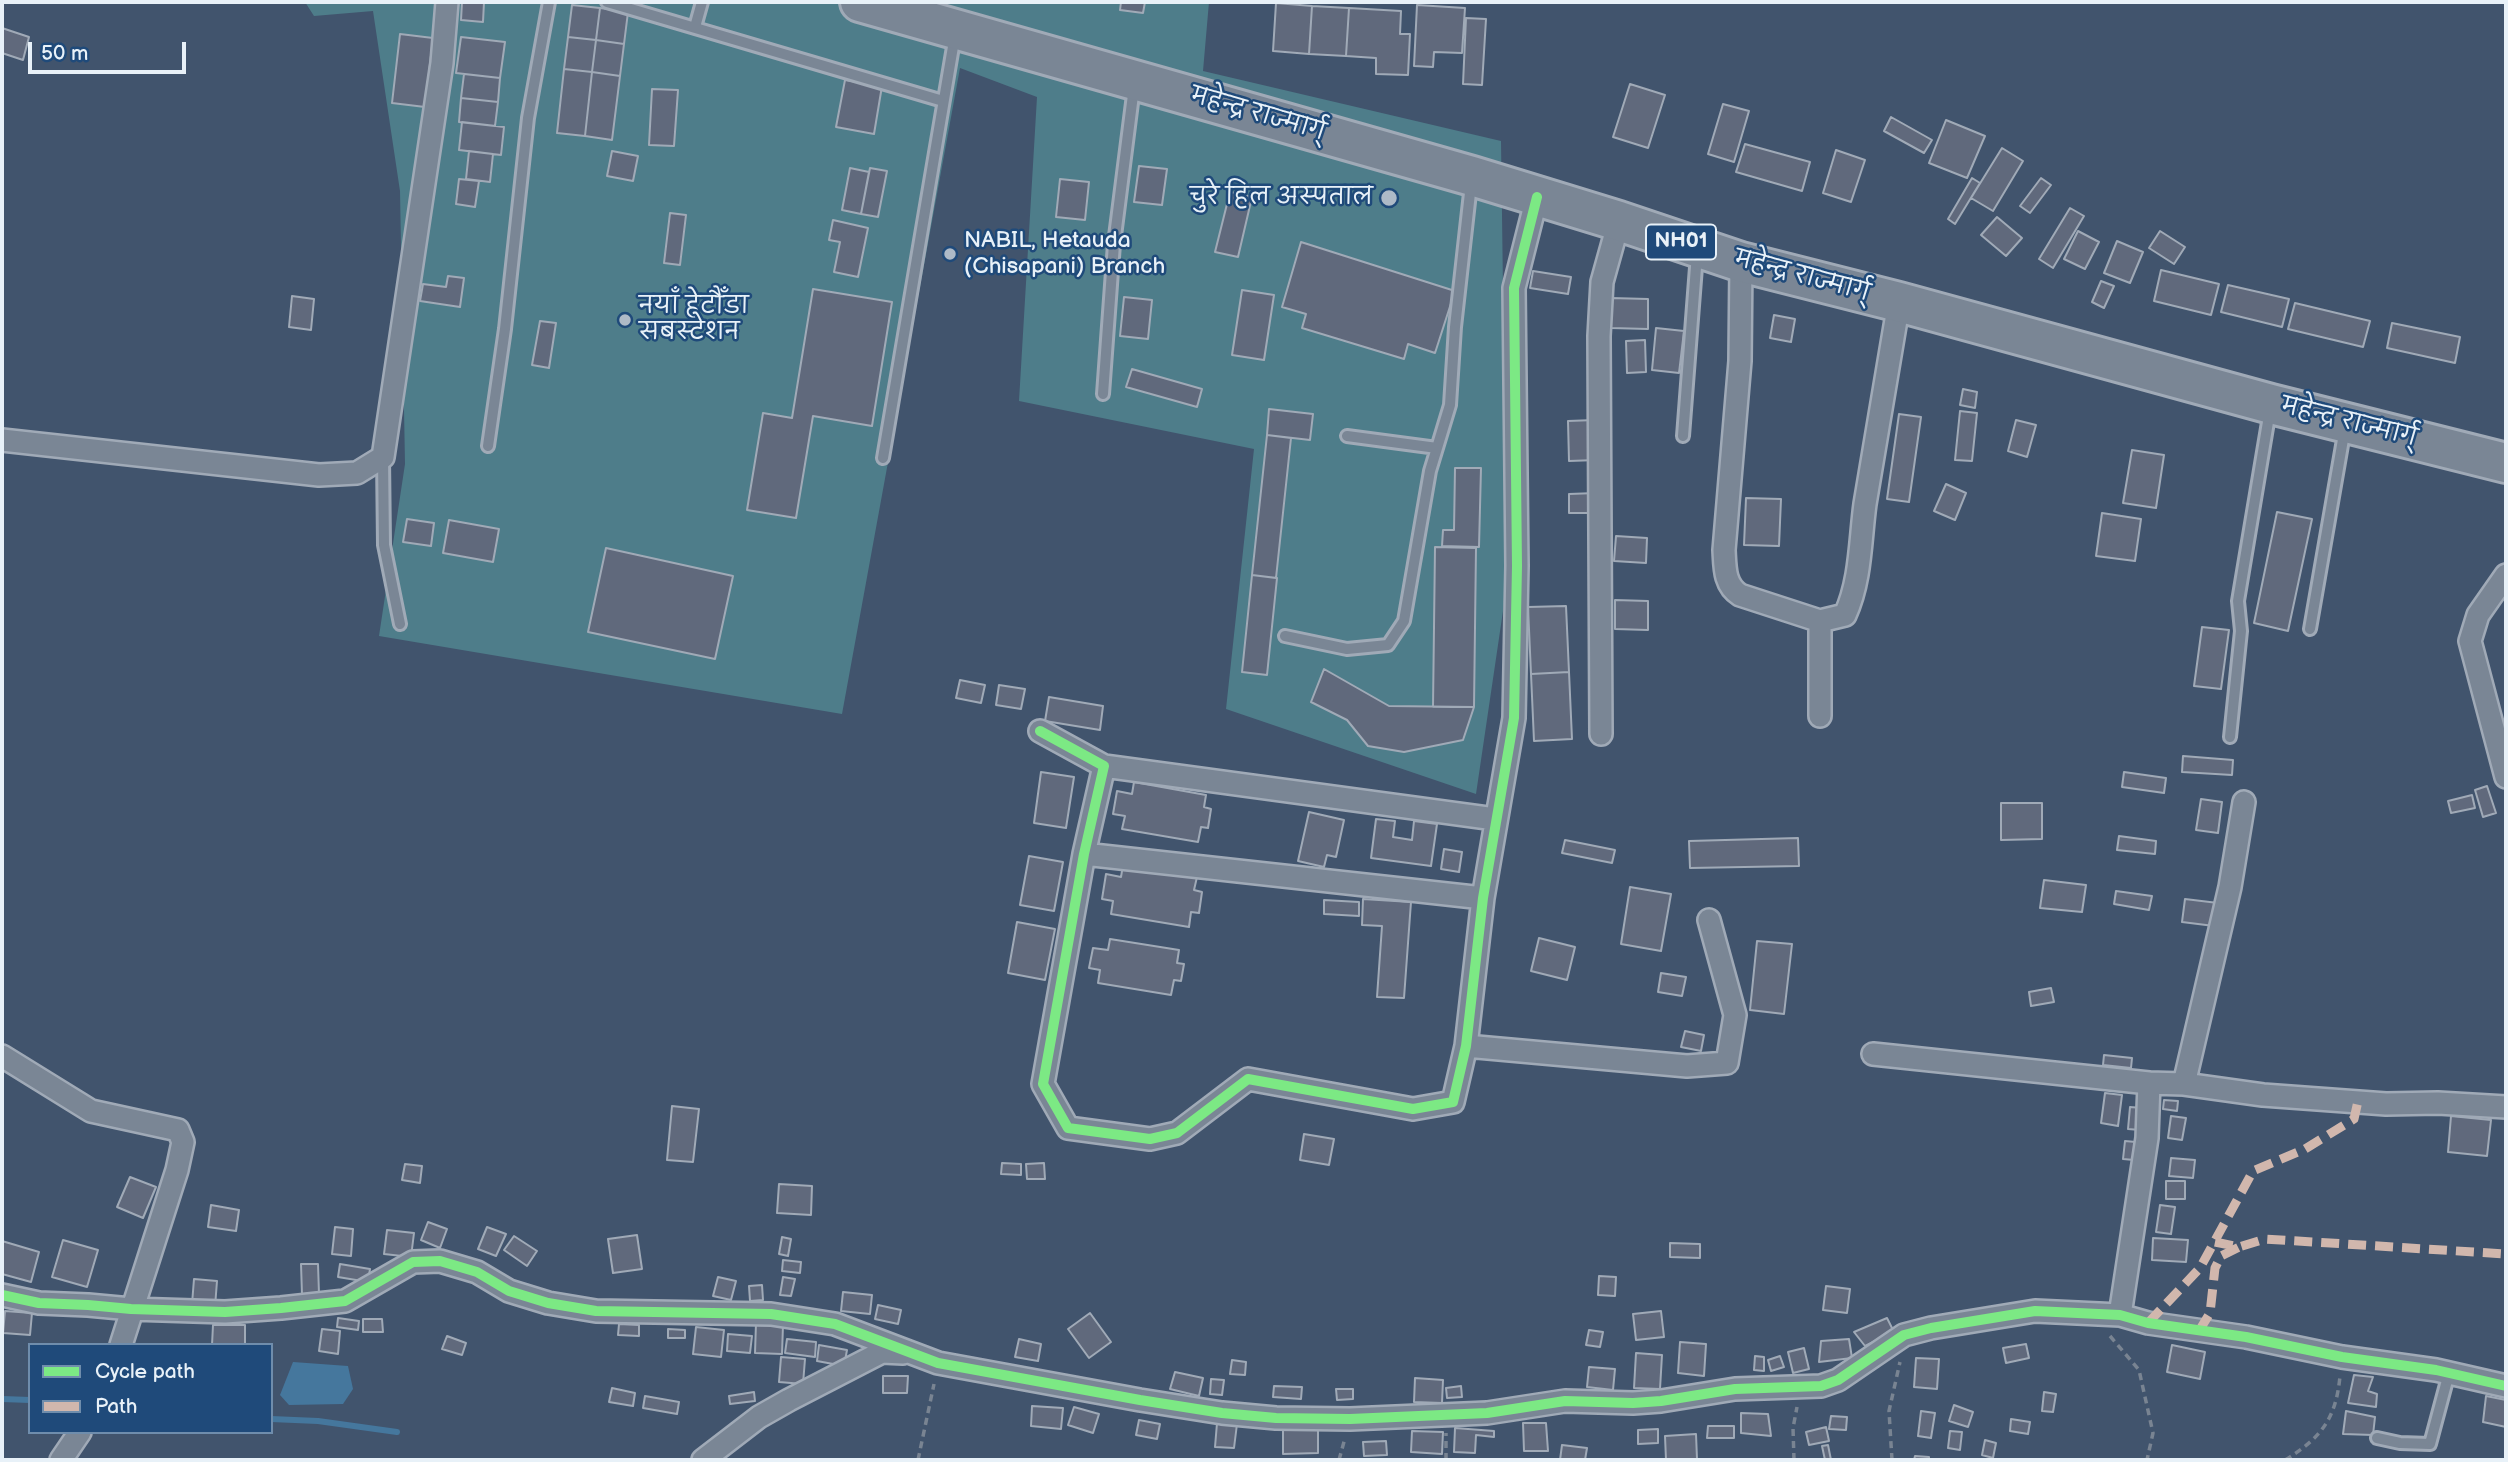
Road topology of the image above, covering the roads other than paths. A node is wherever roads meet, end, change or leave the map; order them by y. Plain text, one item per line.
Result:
1 (447, 2) edge
2 (549, 2) edge
3 (607, 2) edge
4 (702, 2) edge
5 (860, 2) edge
6 (695, 27) junction
7 (956, 29) junction
8 (1135, 80) junction
9 (943, 101) junction
10 (1472, 176) junction
11 (1537, 197) junction
12 (1619, 220) junction
13 (1698, 247) junction
14 (1741, 262) junction
15 (1899, 302) junction
16 (1103, 394) dead end
17 (2272, 404) junction
18 (2346, 422) junction
19 (1347, 436) dead end
20 (1684, 436) dead end
21 (2, 440) edge
22 (488, 446) dead end
23 (1437, 448) junction
24 (383, 457) junction
25 (883, 458) dead end
26 (2506, 463) edge
27 (2506, 575) edge
28 (1820, 621) junction
29 (400, 624) dead end
30 (2310, 629) dead end
31 (1284, 636) dead end
32 (1820, 716) dead end
33 (1040, 731) dead end
34 (1601, 734) dead end
35 (2230, 737) dead end
36 (1104, 766) junction
37 (2506, 777) edge
38 (2244, 802) dead end
39 (1496, 819) junction
40 (1084, 854) junction
41 (1483, 898) junction
42 (1709, 920) dead end
43 (1466, 1046) junction
44 (1873, 1054) dead end
45 (2, 1056) edge
46 (2149, 1083) junction
47 (2184, 1084) junction
48 (2506, 1108) edge
49 (2, 1295) edge
50 (131, 1309) junction
51 (2120, 1315) junction
52 (122, 1343) edge
53 (912, 1353) junction
54 (2449, 1373) junction
55 (2506, 1386) edge
56 (79, 1434) edge
57 (2377, 1437) dead end
58 (61, 1460) edge
59 (704, 1460) edge

1 - 24 street
2 - 22 lane
3 - 6 lane
4 - 6 lane
5 - 7 highway, महेन्द्र राज्मार्ग् / NH01
6 - 9 lane
7 - 8 highway, महेन्द्र राज्मार्ग् / NH01
7 - 9 lane
8 - 10 highway, महेन्द्र राज्मार्ग् / NH01
8 - 16 lane
9 - 25 lane
10 - 11 highway, महेन्द्र राज्मार्ग् / NH01
10 - 23 lane
11 - 12 highway, महेन्द्र राज्मार्ग् / NH01
11 - 39 street
12 - 13 highway, महेन्द्र राज्मार्ग् / NH01
12 - 34 street
13 - 14 highway, महेन्द्र राज्मार्ग् / NH01
13 - 20 lane
14 - 15 highway, महेन्द्र राज्मार्ग् / NH01
14 - 28 street
15 - 17 highway, महेन्द्र राज्मार्ग् / NH01
15 - 28 street
17 - 18 highway, महेन्द्र राज्मार्ग् / NH01
17 - 35 lane
18 - 26 highway, महेन्द्र राज्मार्ग् / NH01
18 - 30 lane
19 - 23 lane
21 - 24 street
23 - 31 lane
24 - 29 lane
27 - 37 street
28 - 32 street
33 - 36 street
36 - 39 street
36 - 40 street
38 - 47 street
39 - 41 street
40 - 41 street
40 - 43 street
41 - 43 street
42 - 43 street
44 - 46 street
45 - 50 street
46 - 47 street
46 - 51 street
47 - 48 street
49 - 50 street
50 - 52 street
50 - 53 street
51 - 53 street
51 - 54 street
53 - 59 street
54 - 55 street
54 - 57 lane
56 - 58 street

